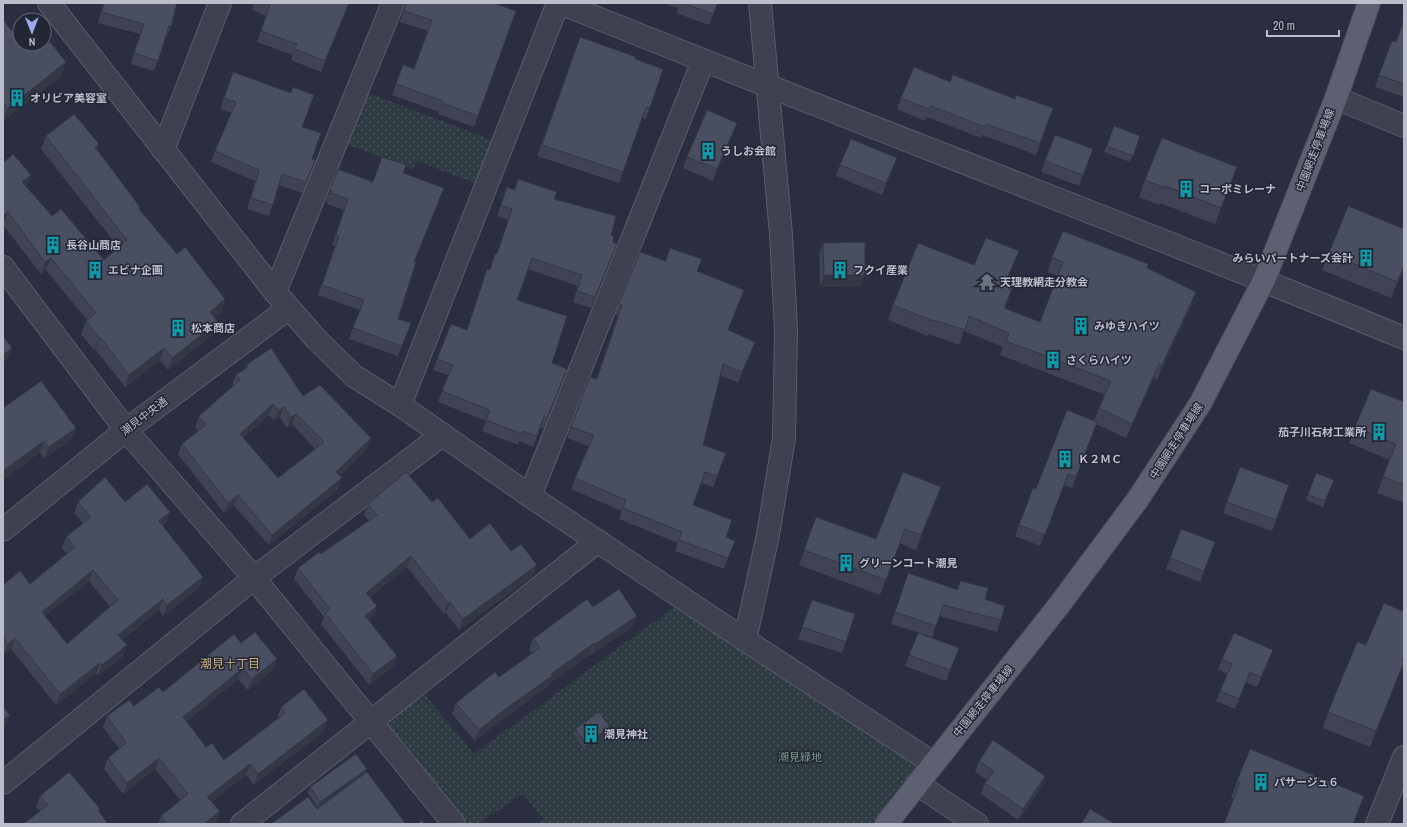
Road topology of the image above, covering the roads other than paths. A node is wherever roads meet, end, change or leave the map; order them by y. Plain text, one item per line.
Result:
1 (220, 3) edge
2 (393, 3) edge
3 (559, 3) edge
4 (760, 3) edge
5 (1369, 3) edge
6 (54, 5) edge
7 (703, 61) junction
8 (768, 86) junction
9 (1336, 98) junction
10 (1404, 126) edge
11 (163, 150) junction
12 (3, 268) edge
13 (1264, 280) junction
14 (275, 292) junction
15 (289, 308) junction
16 (1404, 338) edge
17 (400, 405) junction
18 (126, 430) junction
19 (442, 435) junction
20 (530, 496) junction
21 (3, 530) edge
22 (598, 541) junction
23 (254, 578) junction
24 (745, 640) junction
25 (371, 720) junction
26 (1404, 757) edge
27 (933, 763) junction
28 (3, 783) edge
29 (917, 784) junction
30 (242, 824) edge
31 (454, 824) edge
32 (886, 824) edge
33 (977, 824) edge
34 (1377, 824) edge

1 - 11 street
2 - 14 street
3 - 7 street
3 - 17 street
4 - 8 street
5 - 9 main road, 中園網走停車場線
6 - 11 street
7 - 8 street
7 - 20 street
8 - 13 street
8 - 24 street
9 - 10 street
9 - 13 main road, 中園網走停車場線
11 - 14 street
12 - 18 street
13 - 16 street
13 - 27 main road, 中園網走停車場線
14 - 15 street
15 - 17 street
15 - 18 street, 潮見中央通
17 - 19 street
18 - 21 street, 潮見中央通
18 - 23 street
19 - 20 street
19 - 23 street
20 - 22 street
22 - 24 street
22 - 25 street
23 - 25 street
23 - 28 street
24 - 27 street
25 - 30 street
25 - 31 street
26 - 34 street
27 - 29 main road, 中園網走停車場線
29 - 32 main road, 中園網走停車場線
29 - 33 street

